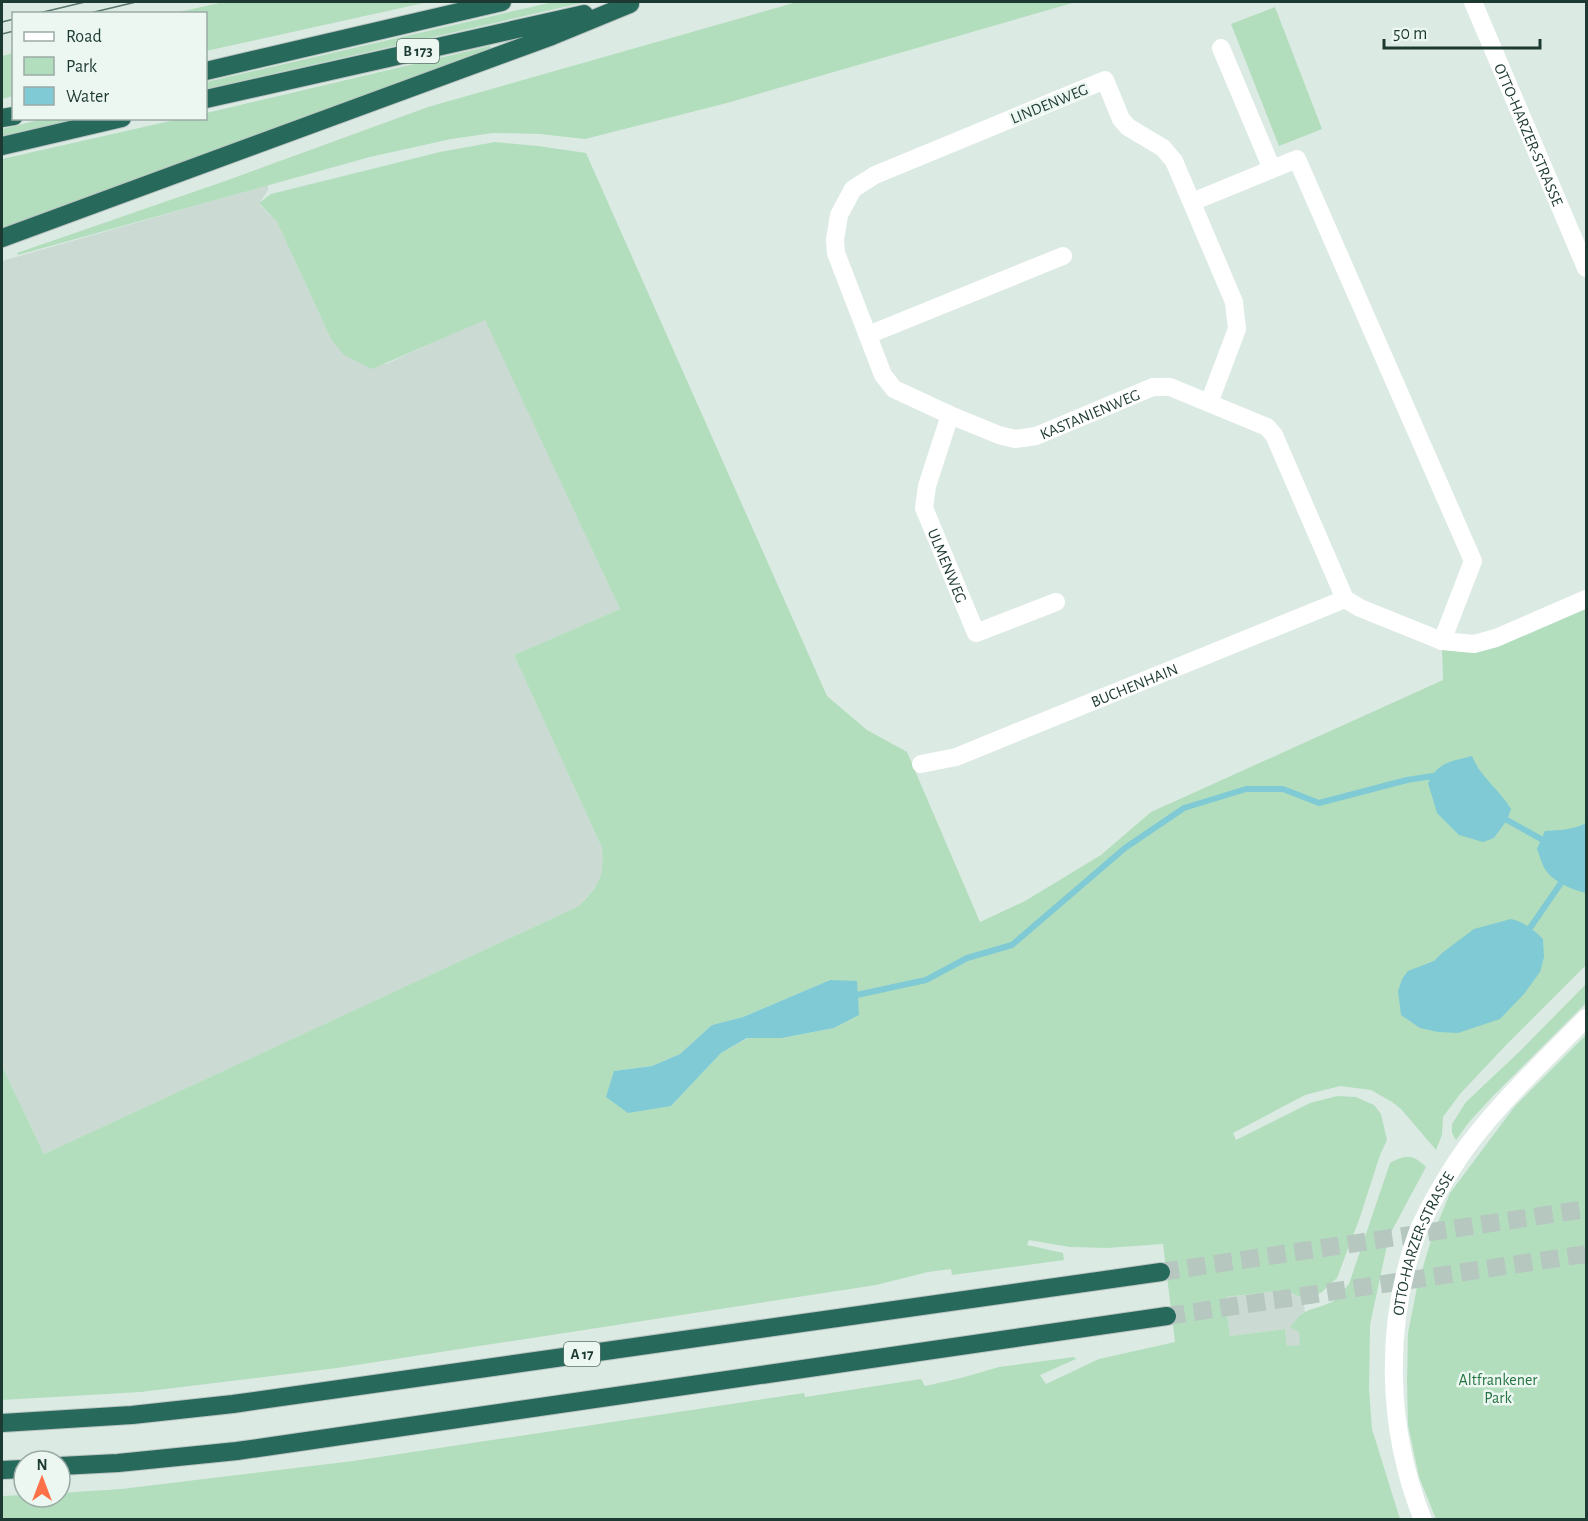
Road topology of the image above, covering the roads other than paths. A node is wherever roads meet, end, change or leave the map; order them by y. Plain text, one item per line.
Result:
1 (502, 2) edge
2 (635, 2) edge
3 (1473, 2) edge
4 (1221, 48) dead end
5 (207, 71) edge
6 (207, 99) edge
7 (113, 120) edge
8 (2, 146) edge
9 (1272, 170) junction
10 (853, 189) joint
11 (1192, 202) junction
12 (2, 238) edge
13 (1063, 256) dead end
14 (1587, 268) edge
15 (868, 335) junction
16 (1209, 403) junction
17 (950, 416) junction
18 (1345, 599) junction
19 (1587, 599) edge
20 (1056, 602) dead end
21 (1442, 641) junction
22 (921, 764) dead end
23 (1587, 1018) edge
24 (1161, 1272) tunnel mouth
25 (1167, 1316) tunnel mouth
26 (2, 1423) edge
27 (72, 1465) edge
28 (1423, 1520) edge

1 - 5 highway, B 173
2 - 6 highway, B 173
2 - 12 highway
3 - 14 street, OTTO-HARZER-STRASSE
4 - 9 street
7 - 8 highway
9 - 11 street
9 - 21 street
10 - 11 street, LINDENWEG
10 - 15 street, KASTANIENWEG
11 - 16 street, LINDENWEG
13 - 15 street
15 - 17 street, KASTANIENWEG
16 - 17 street, KASTANIENWEG
16 - 18 street, KASTANIENWEG
17 - 20 street, ULMENWEG
18 - 21 street
18 - 22 street, BUCHENHAIN
19 - 21 street
23 - 28 street, OTTO-HARZER-STRASSE
24 - 26 highway, A 17
25 - 27 highway

